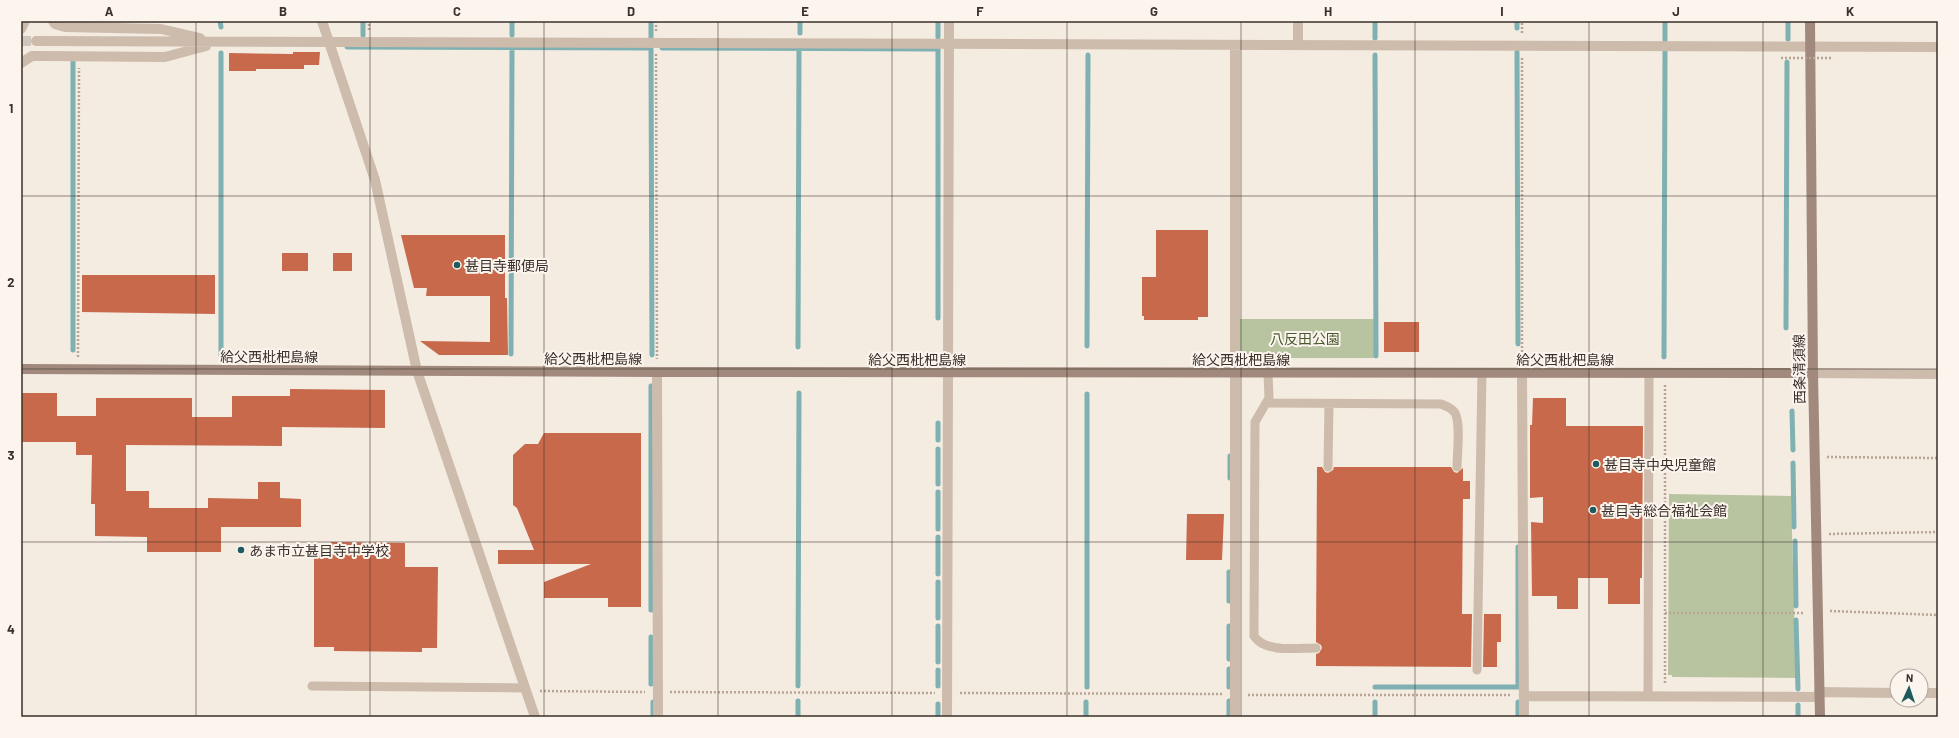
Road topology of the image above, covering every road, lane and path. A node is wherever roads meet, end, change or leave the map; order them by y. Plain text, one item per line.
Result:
1 (25, 21) edge
2 (53, 21) edge
3 (322, 21) edge
4 (949, 21) edge
5 (1298, 21) edge
6 (1810, 21) edge
7 (21, 29) edge
8 (36, 41) tunnel mouth
9 (329, 42) junction
10 (217, 43) junction
11 (656, 43) junction
12 (949, 44) junction
13 (1235, 45) junction
14 (1298, 45) junction
15 (1522, 46) junction
16 (1810, 46) junction
17 (1938, 47) edge
18 (80, 56) junction
19 (1781, 58) dead end
20 (1831, 58) dead end
21 (21, 62) edge
22 (21, 369) edge
23 (78, 369) junction
24 (418, 371) junction
25 (657, 372) junction
26 (948, 373) junction
27 (1234, 373) junction
28 (1268, 373) junction
29 (1482, 373) junction
30 (1522, 373) junction
31 (1649, 373) junction
32 (1665, 373) junction
33 (1813, 373) junction
34 (1938, 374) edge
35 (1266, 403) junction
36 (1329, 404) junction
37 (1815, 457) junction
38 (1938, 458) edge
39 (1328, 467) dead end
40 (1457, 467) dead end
41 (1938, 532) edge
42 (1816, 534) junction
43 (1818, 612) junction
44 (1665, 613) junction
45 (1938, 615) edge
46 (1316, 648) dead end
47 (1478, 670) dead end
48 (312, 686) dead end
49 (525, 690) junction
50 (658, 692) junction
51 (947, 693) junction
52 (1889, 693) edge
53 (1234, 694) junction
54 (1820, 695) junction
55 (1524, 696) junction
56 (1648, 696) junction
57 (1665, 696) junction
58 (535, 717) edge
59 (658, 717) edge
60 (947, 717) edge
61 (1234, 717) edge
62 (1524, 717) edge
63 (1820, 717) edge

1 - 7 street
2 - 10 street
3 - 9 street
4 - 12 street
5 - 14 street
6 - 16 main road, 西条清須線
8 - 10 street
9 - 10 street
9 - 11 street
9 - 24 street
10 - 18 street
11 - 12 street
11 - 25 path
12 - 13 street
12 - 26 street
13 - 14 street
13 - 27 street
14 - 15 street
15 - 16 street
15 - 30 path
16 - 17 street
16 - 33 main road, 西条清須線
18 - 21 street
18 - 23 path
19 - 20 path, bridge
22 - 23 main road, 給父西枇杷島線
23 - 24 main road, 給父西枇杷島線
24 - 25 main road, 給父西枇杷島線
24 - 49 street
25 - 26 main road, 給父西枇杷島線
25 - 50 street
26 - 27 main road, 給父西枇杷島線
26 - 51 street
27 - 28 main road, 給父西枇杷島線
27 - 53 street
28 - 29 main road, 給父西枇杷島線
28 - 35 lane
29 - 30 main road, 給父西枇杷島線
29 - 47 lane
30 - 31 main road, 給父西枇杷島線
30 - 55 street
31 - 32 main road, 給父西枇杷島線
31 - 56 lane
32 - 33 main road, 給父西枇杷島線
32 - 44 path
33 - 34 street
33 - 37 main road, 西条清須線
35 - 36 lane
35 - 46 lane
36 - 39 lane
36 - 40 lane
37 - 38 path
37 - 42 main road, 西条清須線
41 - 42 path
42 - 43 main road, 西条清須線
43 - 44 path
43 - 45 path
43 - 54 main road, 西条清須線
44 - 57 path
48 - 49 lane
49 - 50 path
49 - 58 street
50 - 51 path
50 - 59 street
51 - 53 path
51 - 60 street
52 - 54 street
53 - 55 path
53 - 61 street
54 - 57 street
54 - 63 main road, 西条清須線
55 - 56 street
55 - 62 street
56 - 57 street

